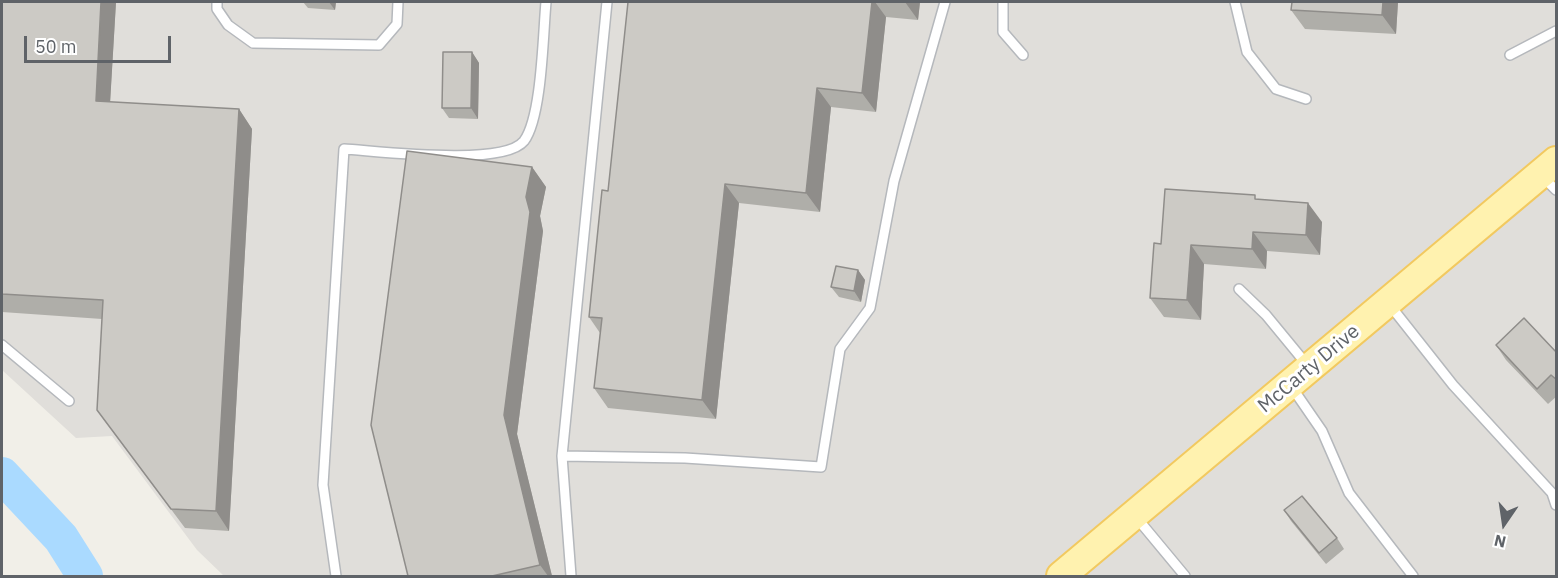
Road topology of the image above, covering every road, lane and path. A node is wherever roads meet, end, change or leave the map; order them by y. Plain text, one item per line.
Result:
1 (217, 2) edge
2 (398, 2) edge
3 (546, 2) edge
4 (607, 2) edge
5 (945, 2) edge
6 (1003, 2) edge
7 (1235, 2) edge
8 (1557, 31) edge
9 (1510, 54) dead end
10 (1023, 55) dead end
11 (1306, 99) dead end
12 (1551, 175) edge
13 (1239, 289) dead end
14 (1388, 302) junction
15 (2, 345) edge
16 (1299, 376) junction
17 (69, 401) dead end
18 (562, 456) junction
19 (1557, 505) edge
20 (1134, 515) junction
21 (336, 576) edge
22 (571, 576) edge
23 (1060, 576) edge
24 (1185, 576) edge
25 (1413, 576) edge

1 - 2 lane
3 - 21 lane
4 - 18 lane
5 - 18 lane
6 - 10 lane
7 - 11 lane
8 - 9 lane
12 - 14 main road, McCarty Drive
13 - 16 lane
14 - 16 main road, McCarty Drive
14 - 19 lane
15 - 17 lane
16 - 20 main road, McCarty Drive
16 - 25 lane
18 - 22 lane
20 - 23 main road, McCarty Drive
20 - 24 lane

